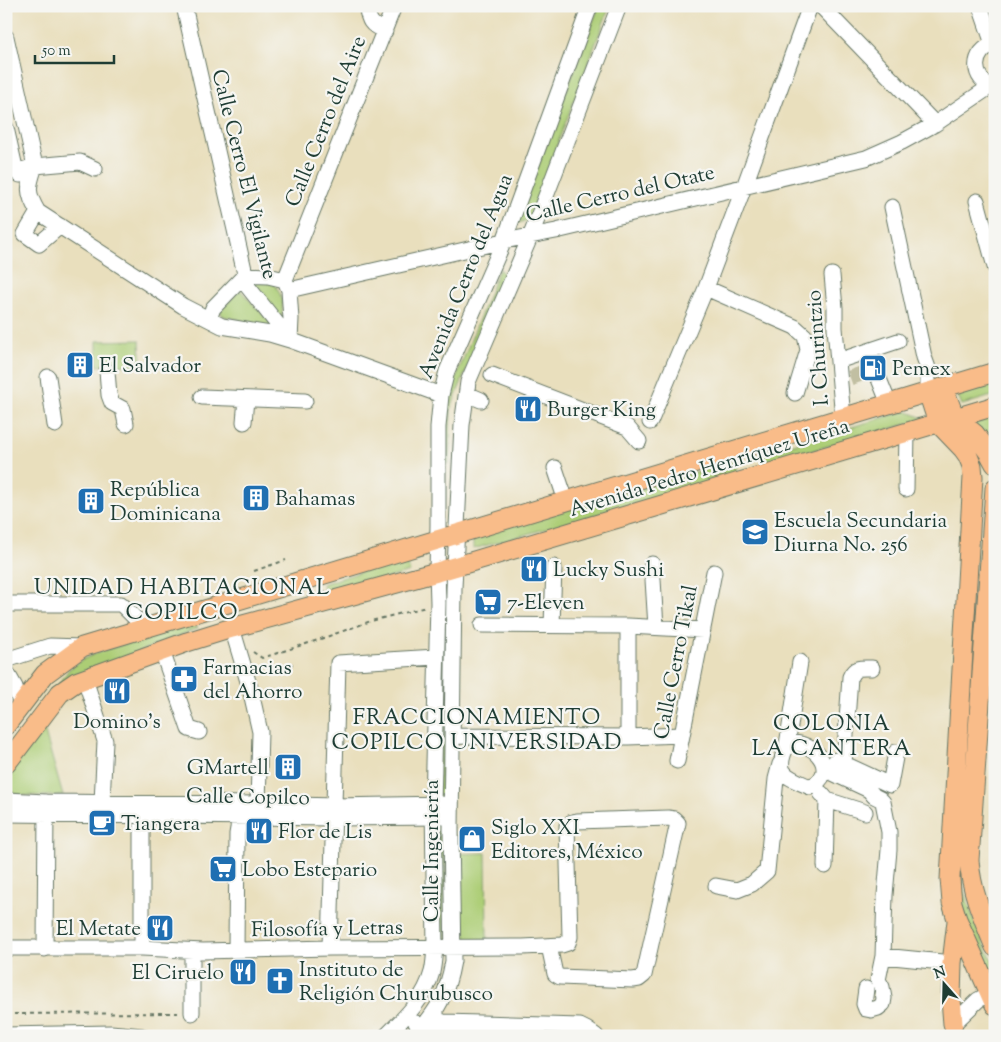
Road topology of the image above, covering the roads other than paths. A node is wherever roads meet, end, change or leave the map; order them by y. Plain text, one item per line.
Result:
1 (184, 6) edge
2 (366, 6) edge
3 (394, 6) edge
4 (590, 6) edge
5 (619, 6) edge
6 (810, 6) edge
7 (821, 6) edge
8 (980, 6) edge
9 (385, 31) junction
10 (6, 37) edge
11 (994, 44) edge
12 (993, 86) edge
13 (935, 124) junction
14 (6, 128) edge
15 (35, 166) junction
16 (11, 169) edge
17 (95, 169) dead end
18 (29, 183) junction
19 (744, 187) junction
20 (977, 202) dead end
21 (892, 208) dead end
22 (38, 212) junction
23 (60, 226) junction
24 (531, 235) junction
25 (504, 241) junction
26 (995, 267) edge
27 (245, 276) junction
28 (832, 276) dead end
29 (287, 285) junction
30 (706, 288) junction
31 (209, 319) junction
32 (290, 340) junction
33 (898, 341) dead end
34 (838, 361) junction
35 (107, 370) dead end
36 (995, 372) edge
37 (492, 375) dead end
38 (48, 377) dead end
39 (879, 379) dead end
40 (936, 390) junction
41 (795, 393) dead end
42 (441, 394) junction
43 (202, 397) dead end
44 (466, 397) junction
45 (246, 399) junction
46 (481, 400) dead end
47 (305, 401) dead end
48 (889, 404) junction
49 (995, 406) edge
50 (843, 418) junction
51 (946, 420) junction
52 (244, 422) dead end
53 (650, 422) dead end
54 (126, 424) dead end
55 (55, 425) dead end
56 (907, 432) junction
57 (639, 441) dead end
58 (744, 448) junction
59 (995, 464) edge
60 (554, 468) dead end
61 (753, 478) junction
62 (995, 488) edge
63 (906, 489) dead end
64 (566, 501) junction
65 (457, 533) junction
66 (438, 539) junction
67 (652, 564) dead end
68 (455, 566) junction
69 (554, 567) dead end
70 (436, 572) junction
71 (714, 572) dead end
72 (255, 594) junction
73 (6, 604) edge
74 (432, 605) junction
75 (455, 605) junction
76 (202, 610) junction
77 (266, 618) junction
78 (482, 625) dead end
79 (552, 625) junction
80 (628, 626) junction
81 (144, 627) junction
82 (656, 627) junction
83 (703, 630) junction
84 (234, 635) junction
85 (187, 642) junction
86 (82, 647) junction
87 (162, 651) junction
88 (436, 657) junction
89 (6, 660) edge
90 (800, 662) dead end
91 (872, 668) dead end
92 (6, 671) edge
93 (85, 680) junction
94 (21, 706) junction
95 (6, 725) edge
96 (199, 732) dead end
97 (682, 735) junction
98 (453, 736) junction
99 (628, 737) junction
100 (792, 739) junction
101 (896, 752) dead end
102 (677, 761) dead end
103 (6, 764) edge
104 (781, 773) junction
105 (824, 776) junction
106 (6, 800) edge
107 (102, 802) junction
108 (258, 804) junction
109 (46, 808) junction
110 (142, 809) junction
111 (433, 810) junction
112 (451, 810) junction
113 (334, 812) junction
114 (864, 812) dead end
115 (6, 814) edge
116 (240, 817) junction
117 (825, 866) dead end
118 (716, 886) dead end
119 (957, 919) junction
120 (549, 946) junction
121 (995, 947) edge
122 (6, 948) edge
123 (142, 948) junction
124 (330, 948) junction
125 (435, 948) junction
126 (453, 948) junction
127 (45, 949) junction
128 (236, 950) junction
129 (192, 951) junction
130 (883, 956) junction
131 (945, 962) junction
132 (866, 989) dead end
133 (993, 997) edge
134 (414, 1007) junction
135 (436, 1011) junction
136 (192, 1013) road end
137 (952, 1030) edge
138 (580, 1031) edge
139 (418, 1032) edge
140 (6, 1035) edge
141 (142, 1036) edge
142 (386, 1036) edge
143 (482, 1036) edge
144 (596, 1036) edge

1 - 27 street, Calle Cerro El Vigilante
2 - 9 street
3 - 9 street, Calle Cerro del Aire
4 - 25 street, Avenida Cerro del Agua
5 - 24 street, Avenida Cerro del Agua
6 - 19 street
7 - 13 street
8 - 11 street
9 - 29 street, Calle Cerro del Aire
10 - 15 street
11 - 12 street
12 - 13 street, Calle Cerro del Otate
13 - 19 street, Calle Cerro del Otate
14 - 16 street
15 - 16 street
15 - 17 street
15 - 18 street
16 - 18 street
18 - 22 street
19 - 24 street, Calle Cerro del Otate
19 - 30 street
20 - 26 street
21 - 40 street
22 - 23 street
22 - 23 street
23 - 31 street
24 - 25 street, Calle Cerro del Otate
24 - 44 street, Avenida Cerro del Agua
25 - 29 street, Calle Cerro del Otate
25 - 42 street, Avenida Cerro del Agua
27 - 29 street, Calle Cerro del Otate
27 - 31 street
27 - 32 street, Calle Cerro El Vigilante
28 - 34 street, I. Churintzio
29 - 32 street
30 - 41 street
30 - 53 street
31 - 32 street
32 - 42 street
33 - 34 street
34 - 50 street, I. Churintzio
35 - 54 street
36 - 40 main road, Avenida Pedro Henríquez Ureña
37 - 57 street
38 - 55 street
39 - 48 street
40 - 48 main road, Avenida Pedro Henríquez Ureña
40 - 51 main road
42 - 66 street, Avenida Cerro del Agua
43 - 45 street
44 - 46 street
44 - 65 street, Avenida Cerro del Agua
45 - 47 street
45 - 52 street
48 - 50 main road, Avenida Pedro Henríquez Ureña
49 - 51 main road, Avenida Pedro Henríquez Ureña
50 - 58 main road, Avenida Pedro Henríquez Ureña
51 - 56 main road, Avenida Pedro Henríquez Ureña
51 - 59 main road
51 - 119 main road
56 - 61 main road, Avenida Pedro Henríquez Ureña
56 - 63 street
58 - 61 main road
58 - 64 main road, Avenida Pedro Henríquez Ureña
60 - 64 street
61 - 68 main road, Avenida Pedro Henríquez Ureña
62 - 121 main road
64 - 65 main road, Avenida Pedro Henríquez Ureña
65 - 66 main road, Avenida Pedro Henríquez Ureña
65 - 68 street, Avenida Cerro del Agua
66 - 70 street, Avenida Cerro del Agua
66 - 72 main road, Avenida Pedro Henríquez Ureña
67 - 82 street
68 - 70 main road, Avenida Pedro Henríquez Ureña
68 - 75 street, Calle Ingeniería
69 - 79 street
70 - 74 street, Calle Ingeniería
70 - 77 main road, Avenida Pedro Henríquez Ureña
71 - 83 street, Calle Cerro Tikal
72 - 76 main road, Avenida Pedro Henríquez Ureña
72 - 77 main road
73 - 81 street
74 - 75 street
74 - 88 street, Calle Ingeniería
75 - 98 street, Calle Ingeniería
76 - 81 main road, Avenida Pedro Henríquez Ureña
76 - 85 main road
77 - 84 main road, Avenida Pedro Henríquez Ureña
78 - 79 street
79 - 80 street
80 - 82 street
80 - 99 street
81 - 86 main road, Avenida Pedro Henríquez Ureña
82 - 83 street
83 - 97 street, Calle Cerro Tikal
84 - 85 main road, Avenida Pedro Henríquez Ureña
84 - 108 street
85 - 87 main road
86 - 89 street
86 - 94 main road, Avenida Pedro Henríquez Ureña
87 - 93 main road
87 - 96 street
88 - 111 street, Calle Ingeniería
88 - 113 street
90 - 100 street
91 - 105 street
92 - 94 street
93 - 103 main road
93 - 107 street
94 - 95 main road, Avenida Pedro Henríquez Ureña
97 - 99 street
97 - 102 street, Calle Cerro Tikal
98 - 99 street
98 - 112 street, Calle Ingeniería
100 - 104 street
100 - 105 street
101 - 105 street
104 - 105 street
104 - 118 street
105 - 114 street
105 - 117 street
105 - 130 street
106 - 109 street
107 - 109 street, Calle Copilco
107 - 110 street, Calle Copilco
108 - 110 street, Calle Copilco
108 - 113 street, Calle Copilco
108 - 116 street
109 - 110 street, Calle Copilco
109 - 115 street
109 - 127 street
110 - 116 street, Calle Copilco
110 - 123 street
111 - 112 street, Calle Copilco
111 - 113 street, Calle Copilco
111 - 125 street, Calle Ingeniería
112 - 126 street, Calle Ingeniería
113 - 116 street, Calle Copilco
113 - 124 street
116 - 128 street, Filosofía y Letras
119 - 131 main road
119 - 133 main road
120 - 120 street
120 - 126 street, Filosofía y Letras
122 - 127 street
123 - 127 street
123 - 129 street
124 - 125 street, Filosofía y Letras
124 - 128 street, Filosofía y Letras
125 - 126 street, Filosofía y Letras
125 - 134 street, Calle Ingeniería
126 - 135 street, Calle Ingeniería
128 - 129 street
129 - 136 street
130 - 131 street
130 - 132 street
131 - 137 main road
133 - 137 street
134 - 139 street
134 - 142 street, Calle Ingeniería
135 - 138 street
135 - 139 street, Calle Ingeniería
138 - 144 street
139 - 143 street
140 - 141 street

